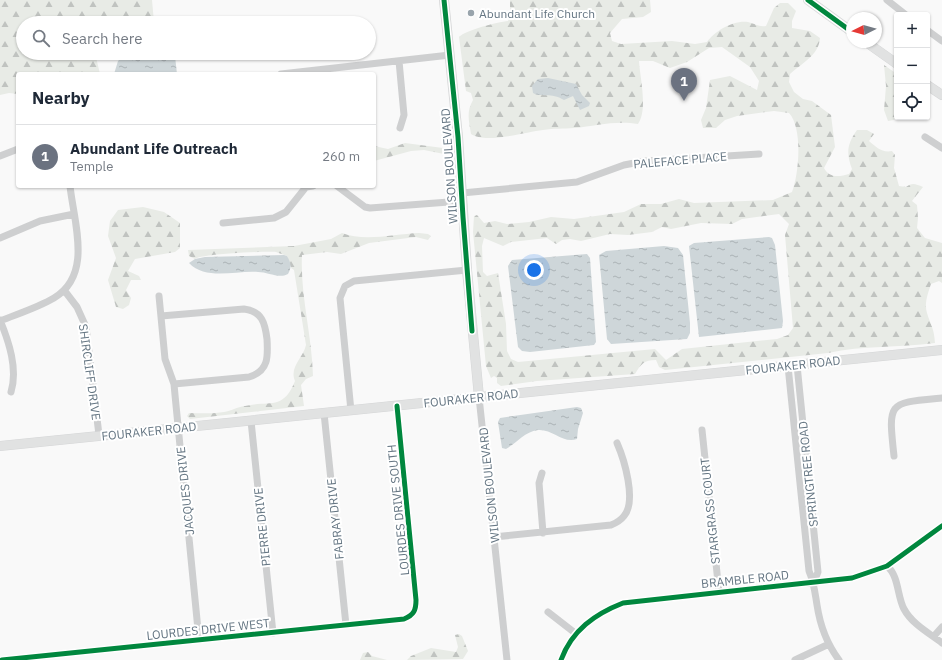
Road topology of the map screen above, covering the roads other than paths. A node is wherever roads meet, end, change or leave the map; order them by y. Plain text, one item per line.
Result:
1 (444, 0) edge
2 (808, 0) edge
3 (887, 0) edge
4 (902, 12) edge
5 (846, 28) edge
6 (930, 32) edge
7 (942, 40) edge
8 (874, 48) edge
9 (450, 55) junction
10 (398, 61) junction
11 (894, 62) edge
12 (323, 72) edge
13 (930, 87) edge
14 (942, 96) edge
15 (400, 128) dead end
16 (925, 137) dead end
17 (942, 148) edge
18 (16, 150) edge
19 (759, 154) dead end
20 (0, 156) edge
21 (70, 188) edge
22 (305, 188) edge
23 (340, 188) edge
24 (462, 197) junction
25 (74, 214) junction
26 (223, 223) dead end
27 (0, 238) edge
28 (467, 270) junction
29 (64, 290) junction
30 (160, 296) dead end
31 (161, 316) junction
32 (0, 320) edge
33 (942, 350) edge
34 (793, 366) junction
35 (174, 384) junction
36 (11, 392) dead end
37 (479, 397) junction
38 (942, 398) edge
39 (397, 406) junction
40 (351, 411) junction
41 (324, 413) junction
42 (251, 420) junction
43 (178, 428) junction
44 (702, 430) dead end
45 (100, 436) junction
46 (617, 442) dead end
47 (0, 446) edge
48 (894, 456) dead end
49 (542, 473) dead end
50 (942, 526) edge
51 (542, 533) junction
52 (494, 538) junction
53 (887, 566) junction
54 (814, 582) junction
55 (719, 592) junction
56 (414, 612) joint
57 (548, 612) dead end
58 (346, 625) junction
59 (942, 627) edge
60 (273, 633) junction
61 (575, 633) junction
62 (934, 636) junction
63 (199, 640) junction
64 (942, 642) edge
65 (829, 644) junction
66 (2, 660) edge
67 (507, 660) edge
68 (561, 660) edge
69 (796, 660) edge
70 (839, 660) edge

1 - 9 main road, WILSON BOULEVARD
2 - 5 main road
3 - 4 street
6 - 7 street
8 - 11 main road
9 - 10 street
9 - 24 main road, WILSON BOULEVARD
10 - 12 street
10 - 15 street
13 - 14 main road
16 - 17 street
18 - 20 street
19 - 24 street, PALEFACE PLACE
21 - 25 street
22 - 26 street
23 - 24 street, PALEFACE PLACE
24 - 28 main road, WILSON BOULEVARD
25 - 27 street
25 - 29 street
28 - 37 main road, WILSON BOULEVARD
28 - 40 street
29 - 32 street
29 - 45 street, SHIRCLIFF DRIVE
30 - 31 street, JACQUES DRIVE
31 - 35 street, JACQUES DRIVE
31 - 35 street
32 - 36 street
33 - 34 main road, FOURAKER ROAD
34 - 37 main road, FOURAKER ROAD
34 - 54 street, SPRINGTREE ROAD
35 - 43 street, JACQUES DRIVE
37 - 39 main road, FOURAKER ROAD
37 - 52 street, WILSON BOULEVARD
38 - 48 street
39 - 40 main road, FOURAKER ROAD
39 - 56 street, LOURDES DRIVE SOUTH
40 - 41 main road, FOURAKER ROAD
41 - 42 main road, FOURAKER ROAD
41 - 58 street, FABRAY DRIVE
42 - 43 main road, FOURAKER ROAD
42 - 60 street, PIERRE DRIVE
43 - 45 main road, FOURAKER ROAD
43 - 63 street, JACQUES DRIVE
44 - 55 street, STARGRASS COURT
45 - 47 main road, FOURAKER ROAD
46 - 51 street
49 - 51 street
50 - 53 street, BRAMBLE ROAD
51 - 52 street
52 - 67 street, WILSON BOULEVARD
53 - 54 street, BRAMBLE ROAD
53 - 62 street
54 - 55 street, BRAMBLE ROAD
54 - 65 street, SPRINGTREE ROAD
55 - 61 street, BRAMBLE ROAD
56 - 58 street, LOURDES DRIVE WEST
57 - 61 street
58 - 60 street, LOURDES DRIVE WEST
59 - 62 street
60 - 63 street, LOURDES DRIVE WEST
61 - 68 street, BRAMBLE ROAD
62 - 64 street
63 - 66 street, LOURDES DRIVE WEST
65 - 69 street
65 - 70 street, SPRINGTREE ROAD

